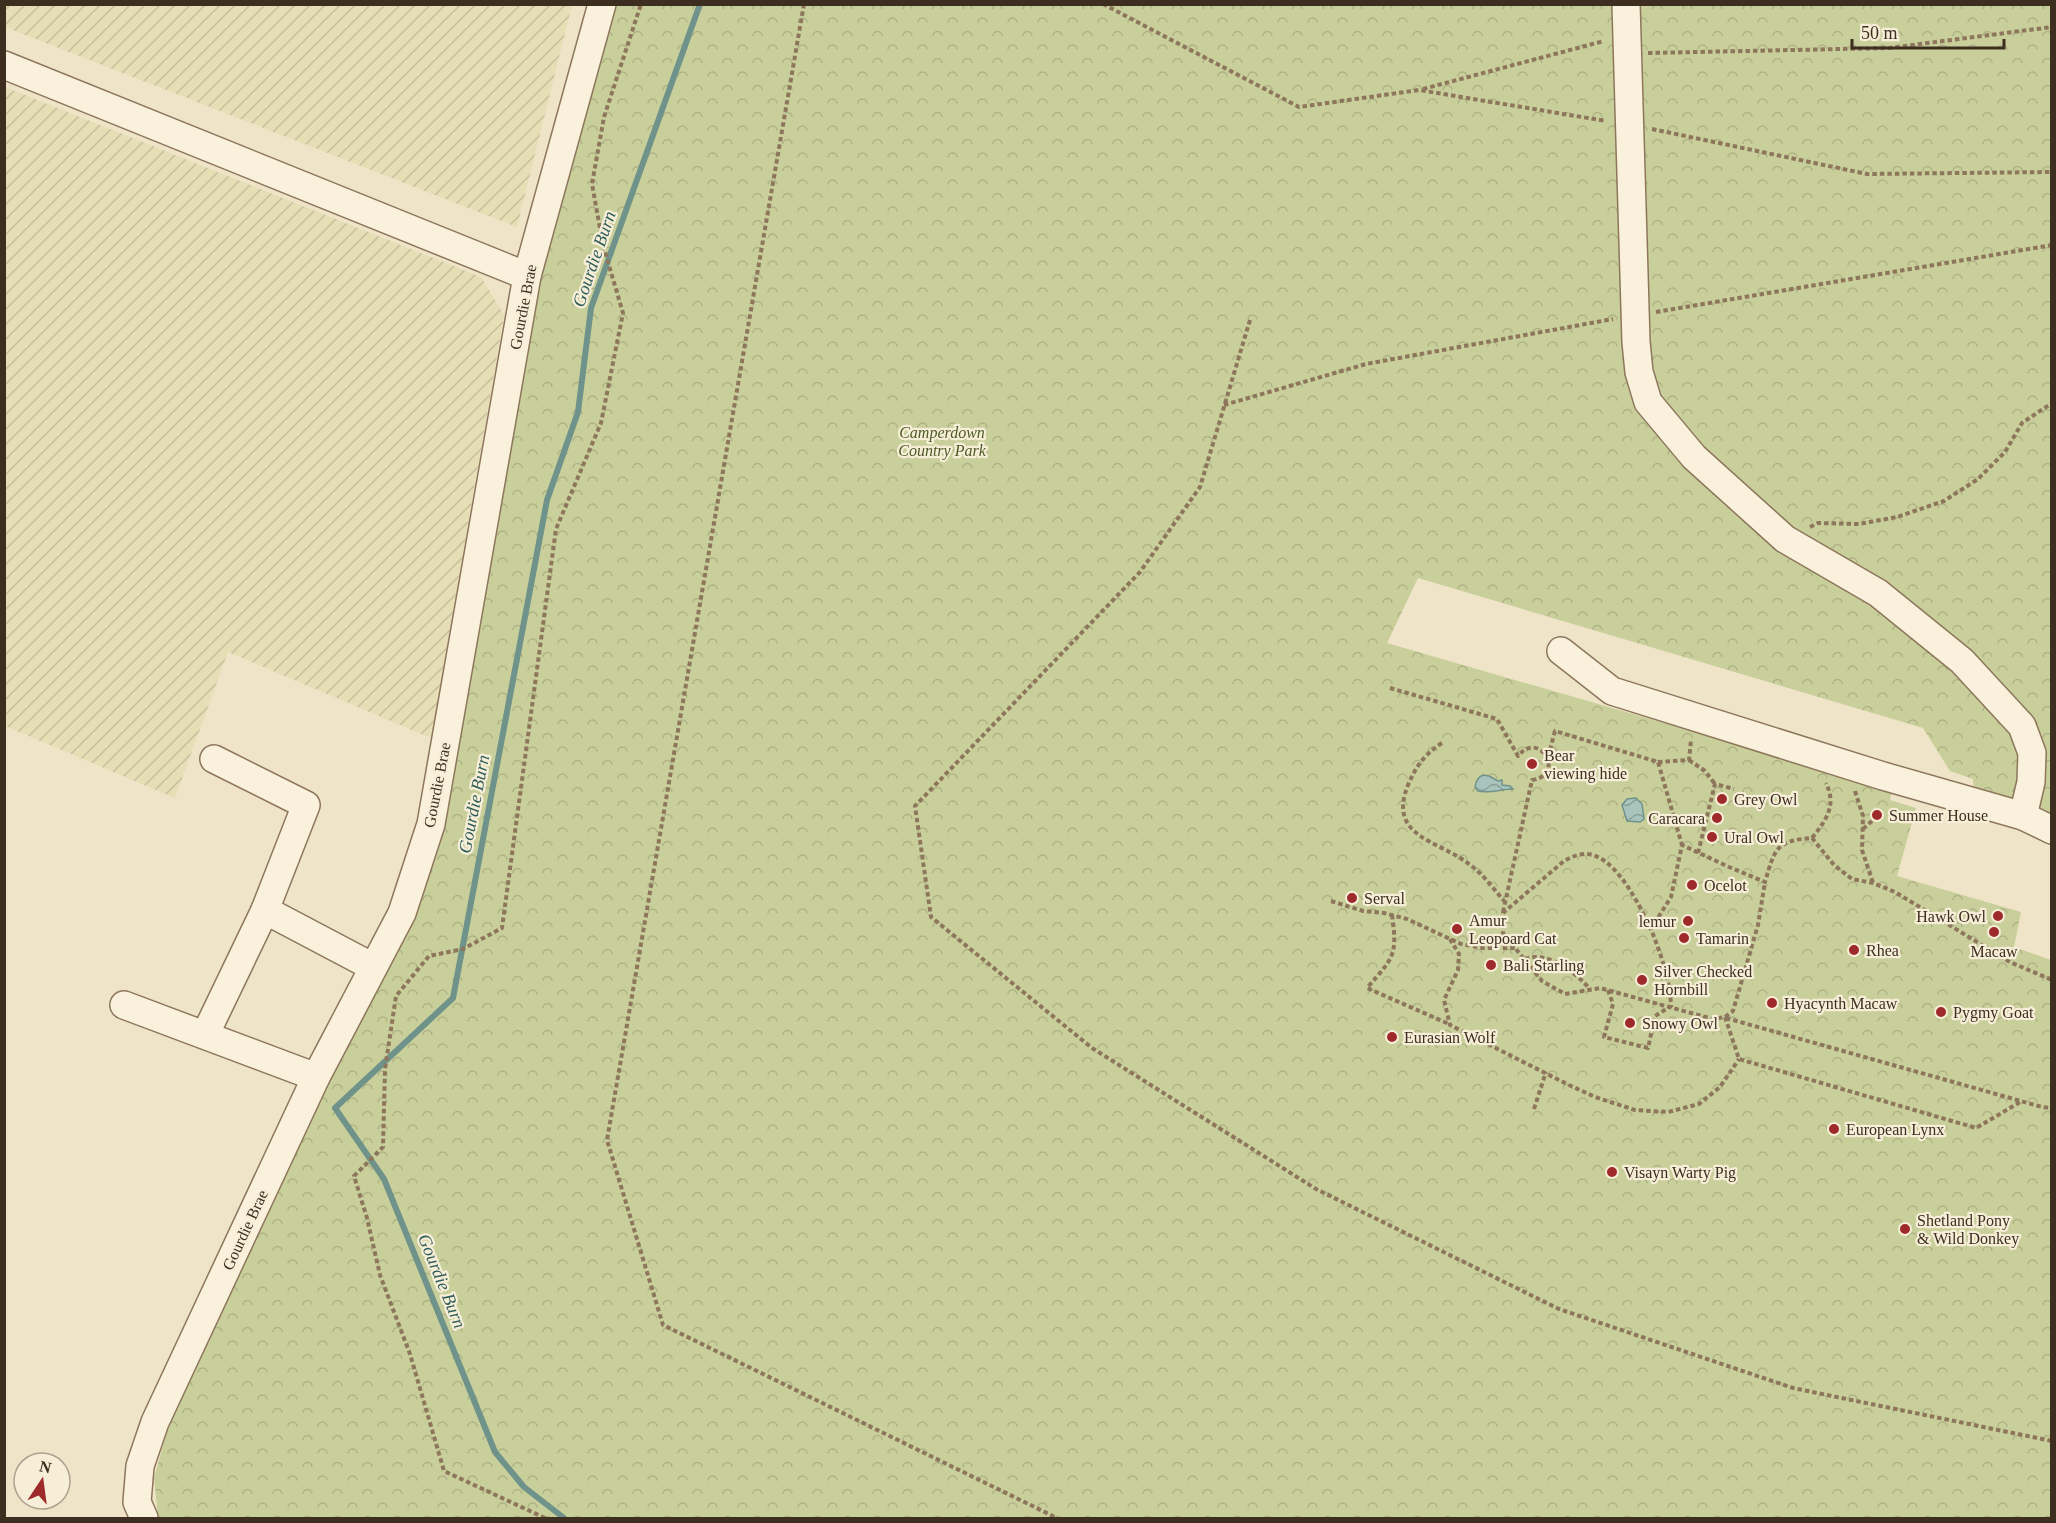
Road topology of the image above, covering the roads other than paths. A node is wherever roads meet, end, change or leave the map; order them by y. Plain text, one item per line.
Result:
1 (602, 4) edge
2 (1626, 4) edge
3 (4, 65) edge
4 (527, 276) junction
5 (1561, 651) dead end
6 (214, 759) dead end
7 (2023, 816) junction
8 (2052, 830) edge
9 (265, 910) junction
10 (373, 967) junction
11 (124, 1005) dead end
12 (206, 1035) junction
13 (316, 1077) junction
14 (144, 1518) edge

1 - 4 street, Gourdie Brae
2 - 7 street
3 - 4 street
4 - 10 street, Gourdie Brae
5 - 7 street
6 - 9 street
7 - 8 street
9 - 10 street
9 - 12 street
10 - 13 street, Gourdie Brae
11 - 12 street
12 - 13 street
13 - 14 street, Gourdie Brae

